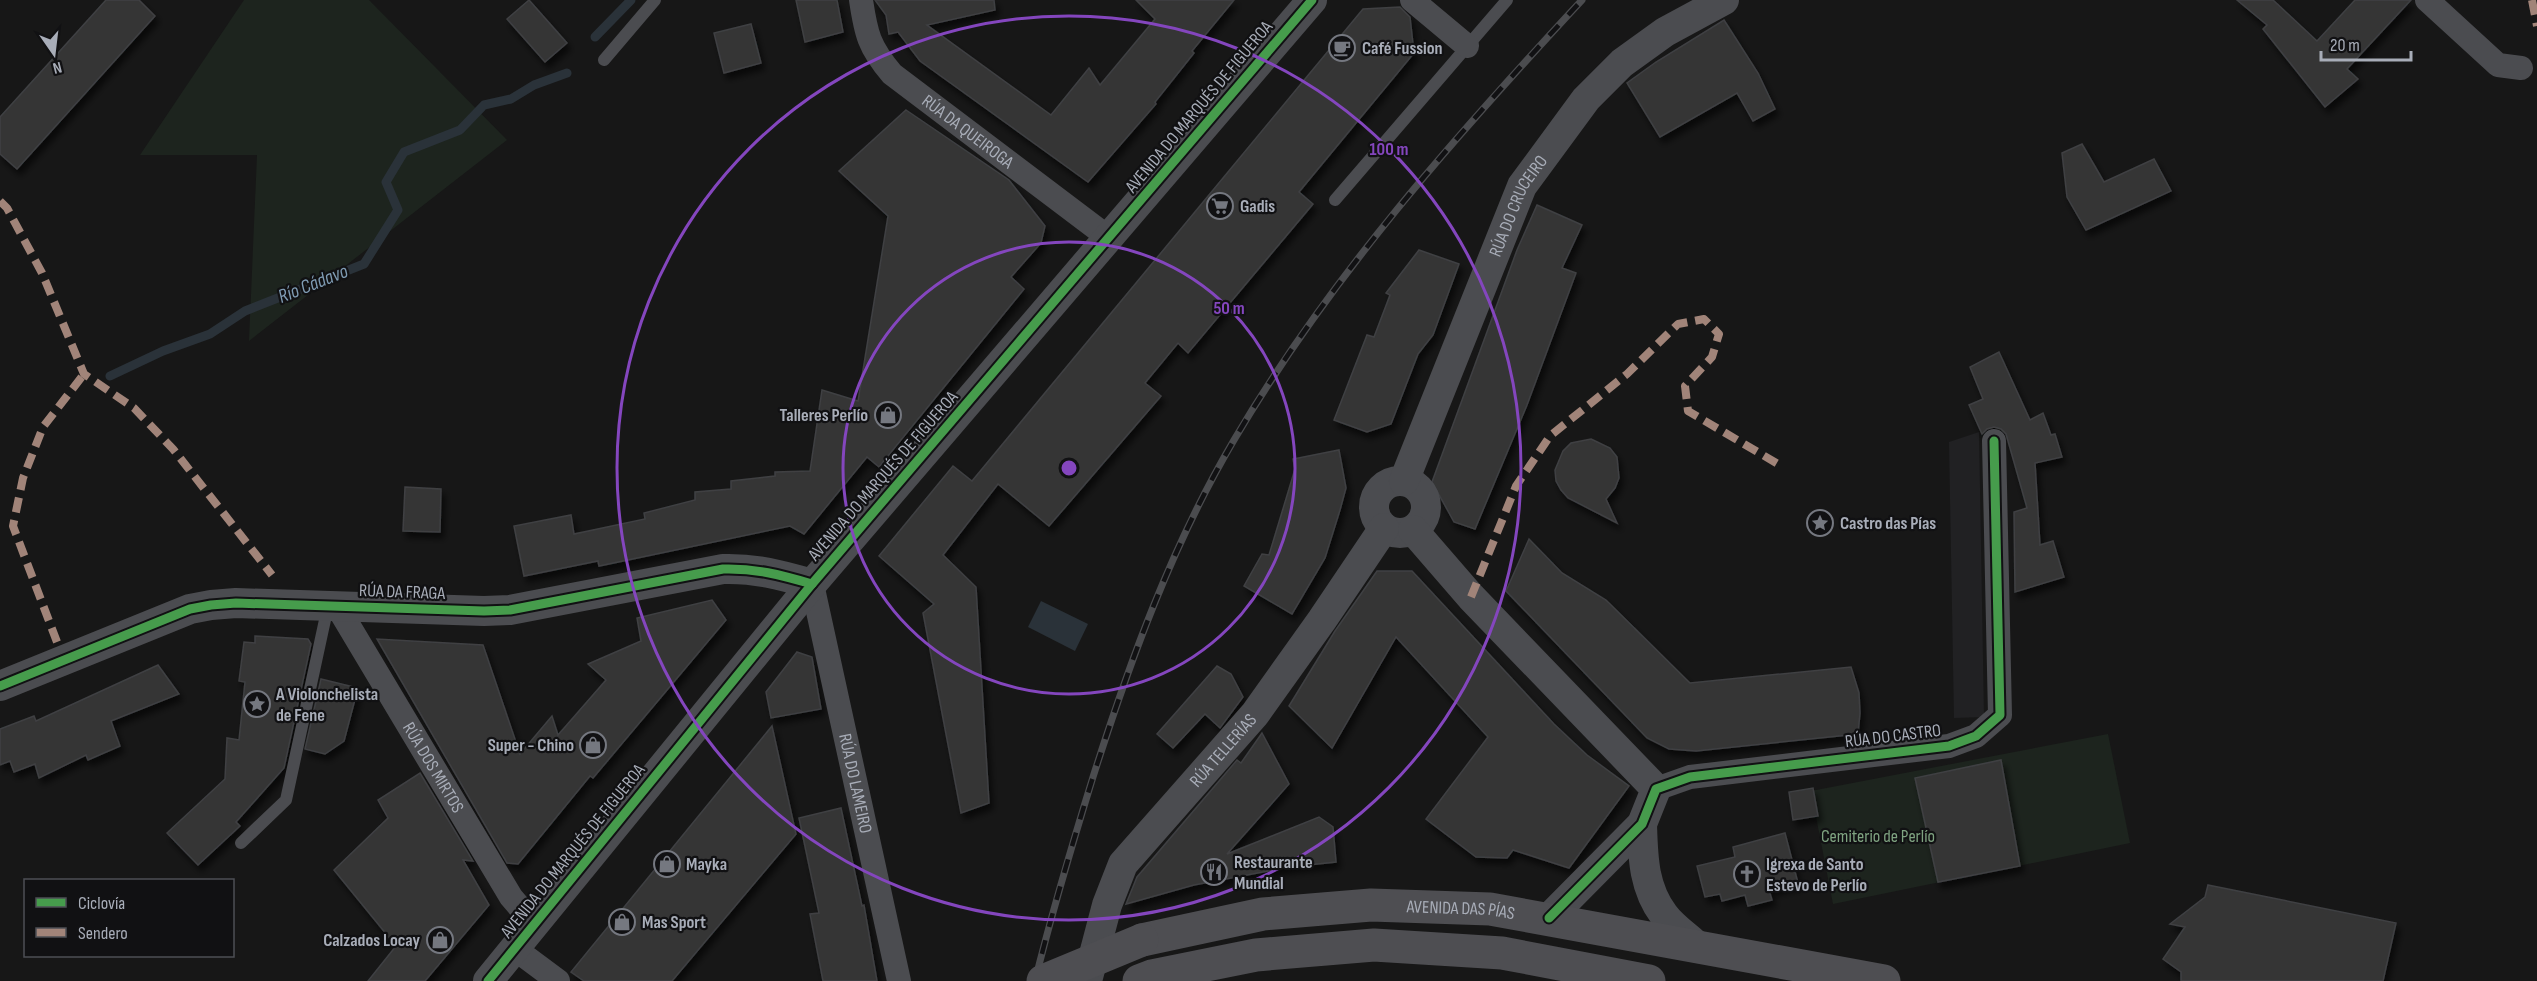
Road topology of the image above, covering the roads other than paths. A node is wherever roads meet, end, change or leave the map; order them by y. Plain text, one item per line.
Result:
1 (655, 0) edge
2 (861, 0) edge
3 (1312, 0) edge
4 (1412, 0) edge
5 (1507, 0) edge
6 (1724, 0) edge
7 (2427, 0) edge
8 (1467, 46) junction
9 (604, 60) dead end
10 (2521, 68) dead end
11 (1335, 200) dead end
12 (1109, 238) junction
13 (1994, 441) dead end
14 (1404, 481) junction
15 (1398, 529) junction
16 (812, 585) junction
17 (333, 605) junction
18 (0, 686) edge
19 (1656, 789) junction
20 (1642, 824) junction
21 (241, 843) dead end
22 (1549, 918) junction
23 (534, 924) junction
24 (1695, 945) junction
25 (515, 949) junction
26 (1145, 978) edge
27 (488, 981) edge
28 (558, 981) edge
29 (899, 981) edge
30 (1043, 981) edge
31 (1087, 981) edge
32 (1649, 981) edge
33 (1884, 981) edge

1 - 9 lane
2 - 12 street, RÚA DA QUEIROGA
3 - 12 street, AVENIDA DO MARQUÉS DE FIGUEROA
4 - 8 street
5 - 8 lane
6 - 14 street, RÚA DO CRUCEIRO
7 - 10 street
8 - 11 lane
12 - 16 street, AVENIDA DO MARQUÉS DE FIGUEROA
13 - 19 street, RÚA DO CASTRO
14 - 15 street
14 - 15 street
15 - 19 street
15 - 31 street, RÚA TELLERÍAS
16 - 17 street, RÚA DA FRAGA
16 - 23 street, AVENIDA DO MARQUÉS DE FIGUEROA
16 - 29 street, RÚA DO LAMEIRO
17 - 18 street, RÚA DA FRAGA
17 - 21 lane
17 - 23 street, RÚA DOS MIRTOS
19 - 20 street
20 - 22 street
20 - 24 street
22 - 24 highway, AVENIDA DAS PÍAS
22 - 30 highway, AVENIDA DAS PÍAS, bridge
23 - 25 street, AVENIDA DO MARQUÉS DE FIGUEROA
24 - 33 highway, AVENIDA DAS PÍAS
25 - 27 street, AVENIDA DO MARQUÉS DE FIGUEROA
25 - 28 street
26 - 32 highway

